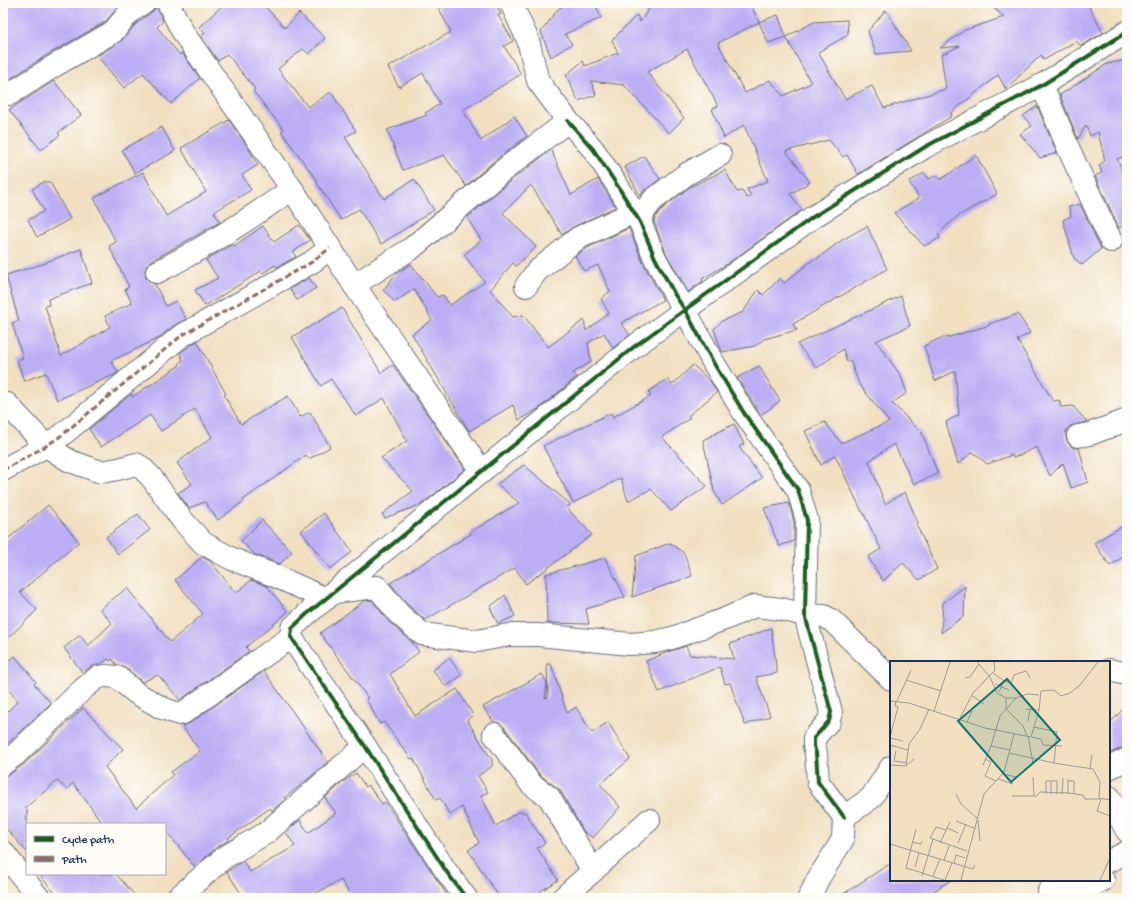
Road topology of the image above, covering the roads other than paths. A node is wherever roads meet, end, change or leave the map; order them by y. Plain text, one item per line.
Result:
1 (144, 3) edge
2 (168, 3) edge
3 (511, 3) edge
4 (1127, 32) edge
5 (1042, 85) junction
6 (10, 94) dead end
7 (568, 121) junction
8 (720, 155) dead end
9 (292, 189) junction
10 (637, 217) junction
11 (1111, 241) dead end
12 (330, 248) junction
13 (157, 272) dead end
14 (354, 285) junction
15 (526, 286) dead end
16 (685, 310) junction
17 (6, 404) dead end
18 (1127, 420) edge
19 (1078, 436) dead end
20 (46, 446) junction
21 (3, 470) edge
22 (482, 472) junction
23 (330, 596) junction
24 (805, 614) junction
25 (291, 637) junction
26 (1110, 670) edge
27 (1127, 674) edge
28 (890, 678) edge
29 (494, 734) dead end
30 (365, 746) junction
31 (1127, 759) edge
32 (3, 764) edge
33 (1110, 768) edge
34 (890, 769) edge
35 (1110, 799) edge
36 (844, 817) junction
37 (648, 820) dead end
38 (1127, 831) edge
39 (3, 852) edge
40 (593, 871) junction
41 (1071, 881) edge
42 (1100, 881) edge
43 (1059, 895) edge
44 (39, 898) edge
45 (177, 898) edge
46 (466, 898) edge
47 (563, 898) edge
48 (808, 898) edge

1 - 6 street
2 - 9 street
3 - 7 street
4 - 5 street
5 - 11 street
5 - 16 street
7 - 10 street
7 - 14 street
8 - 10 street
9 - 12 street
9 - 13 street
10 - 15 street
10 - 16 street
12 - 14 street
12 - 20 street
14 - 22 street
16 - 22 street
16 - 24 street
17 - 20 street
18 - 19 street
20 - 21 street
20 - 23 street
22 - 23 street
23 - 24 street
23 - 25 street
24 - 28 street
24 - 36 street
25 - 30 street
25 - 32 street
26 - 27 street
29 - 40 street
30 - 45 street
30 - 46 street
31 - 33 street
34 - 36 street
35 - 38 street
36 - 48 street
37 - 40 street
39 - 44 street
40 - 47 street
41 - 43 street
42 - 43 street

